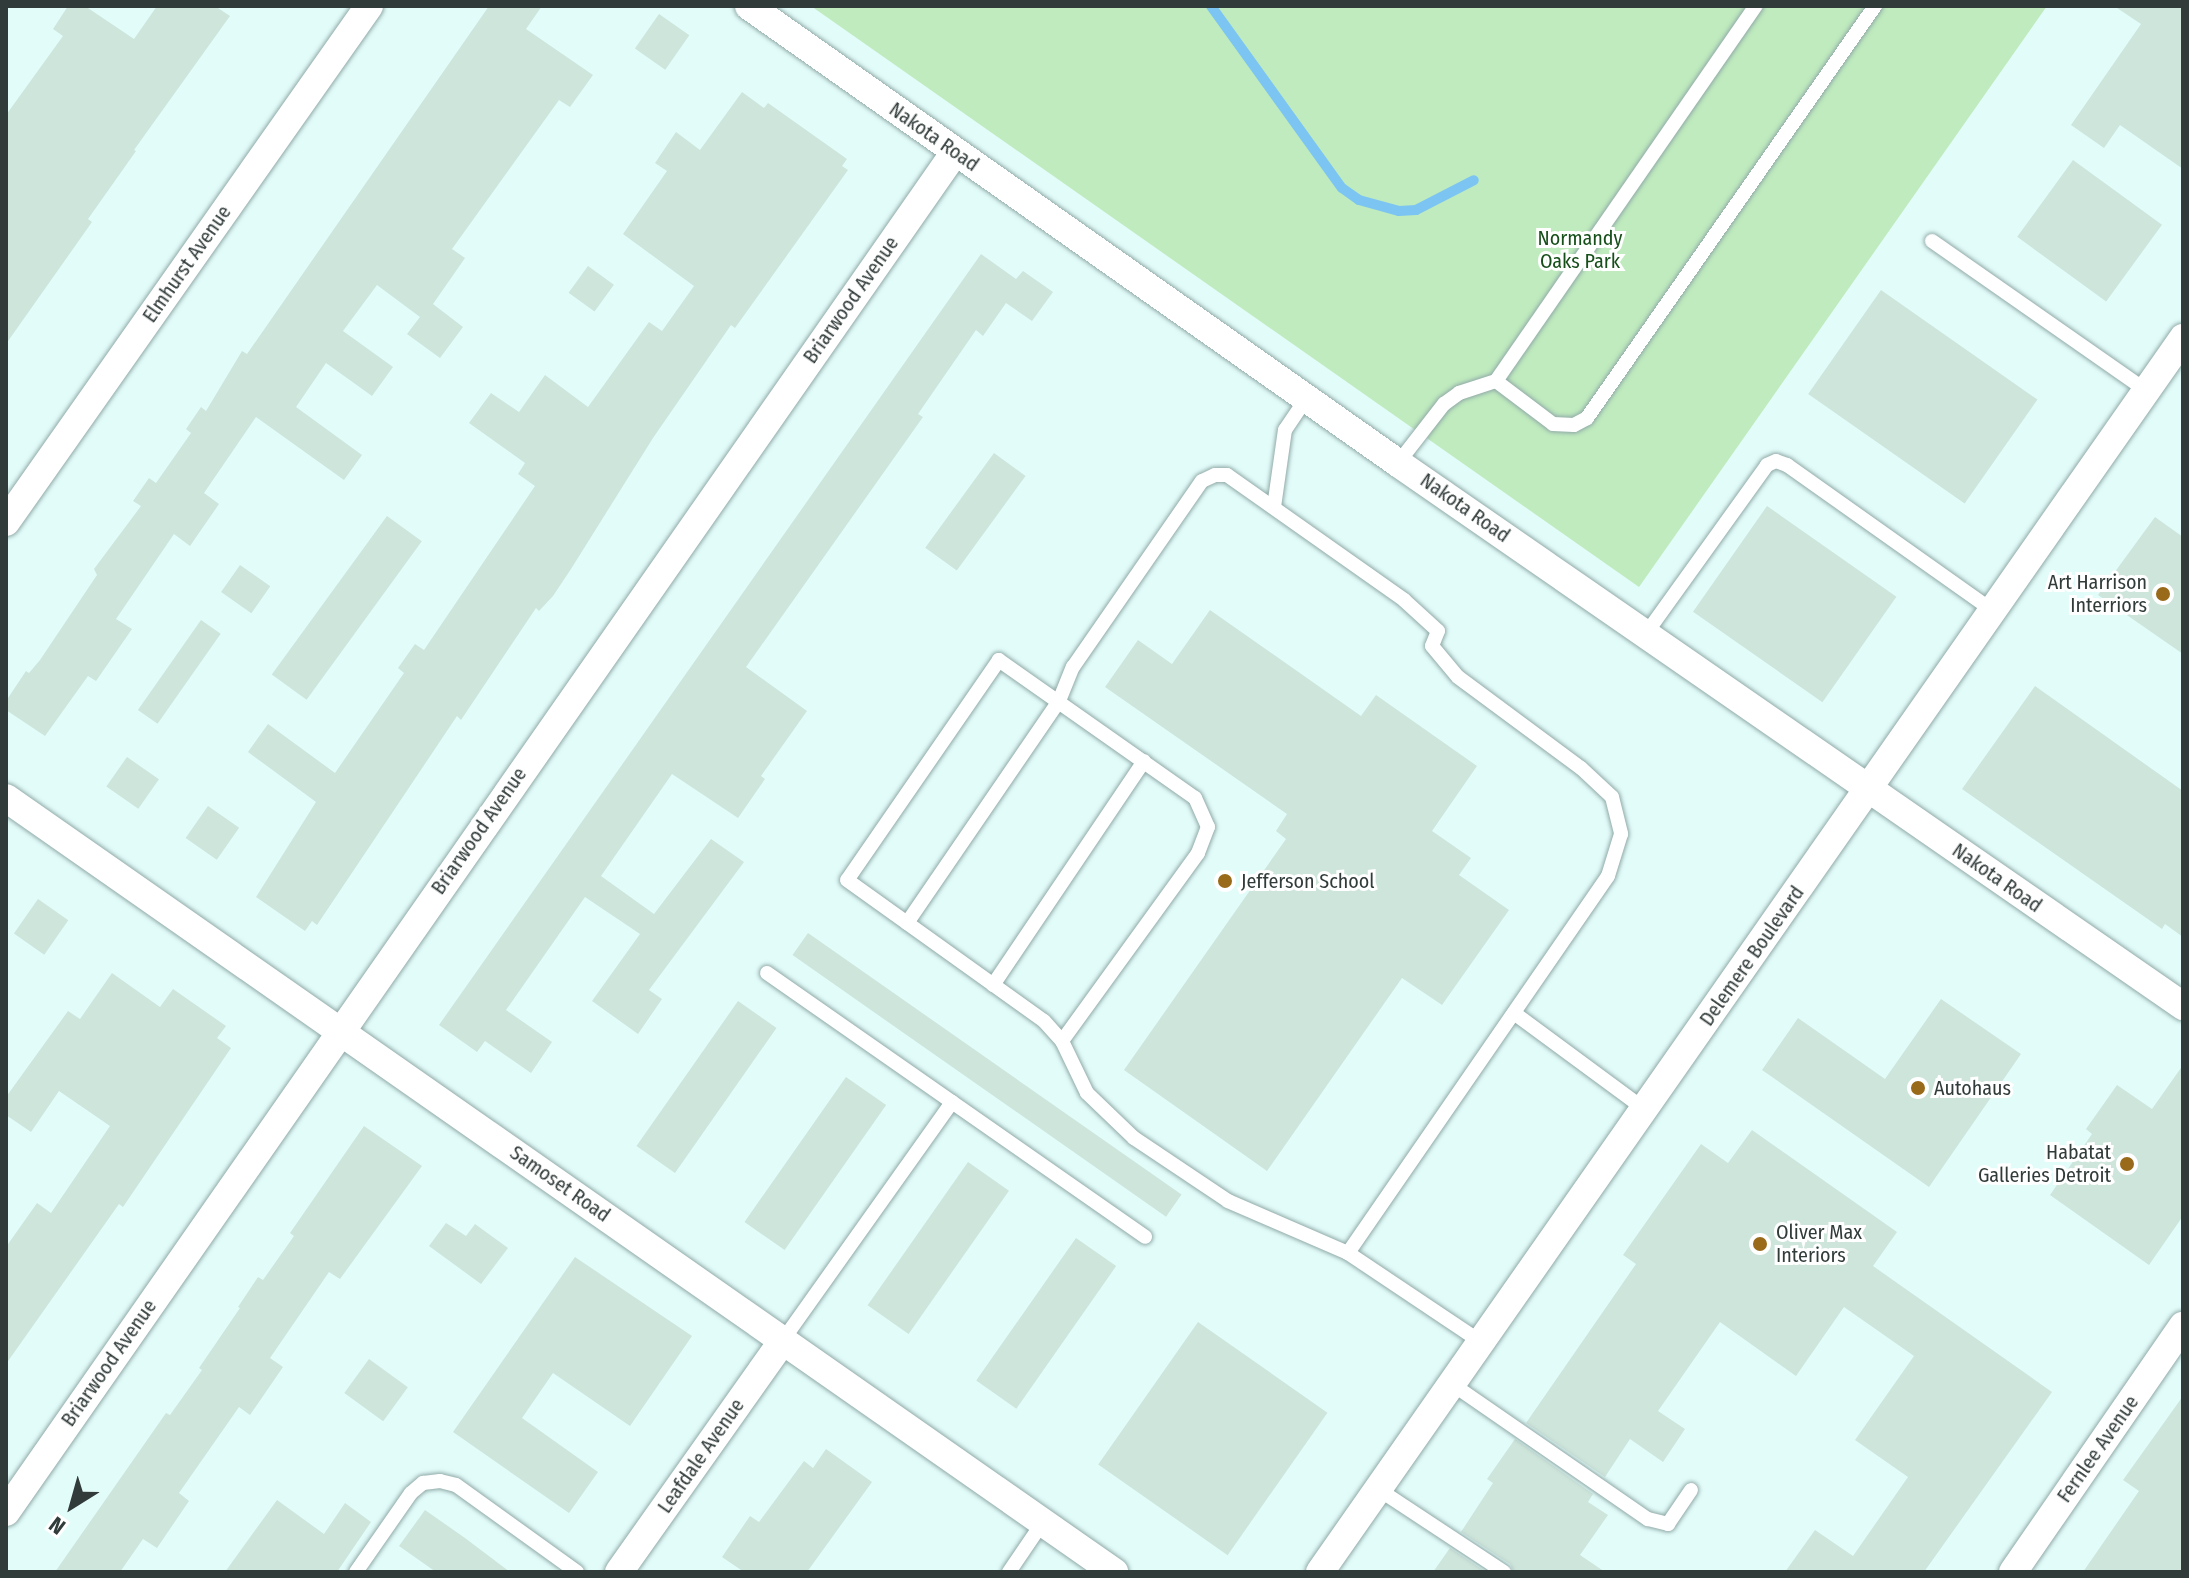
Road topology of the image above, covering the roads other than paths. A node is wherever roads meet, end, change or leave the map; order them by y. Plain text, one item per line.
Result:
1 (369, 6) edge
2 (749, 6) edge
3 (1756, 6) edge
4 (1875, 6) edge
5 (955, 152) junction
6 (1932, 241) dead end
7 (2183, 338) edge
8 (1496, 381) junction
9 (2147, 391) junction
10 (1307, 397) junction
11 (1398, 463) junction
12 (1274, 507) junction
13 (6, 522) edge
14 (1993, 611) junction
15 (1645, 635) junction
16 (1059, 701) junction
17 (1144, 761) junction
18 (1869, 790) junction
19 (6, 798) edge
20 (907, 923) junction
21 (767, 973) dead end
22 (993, 985) junction
23 (2183, 1006) edge
24 (1514, 1013) junction
25 (340, 1031) junction
26 (1062, 1041) junction
27 (952, 1102) junction
28 (1644, 1109) junction
29 (1145, 1237) dead end
30 (1348, 1253) junction
31 (2183, 1326) edge
32 (783, 1340) junction
33 (1481, 1342) junction
34 (1452, 1384) junction
35 (1378, 1489) junction
36 (1691, 1490) dead end
37 (6, 1512) edge
38 (1043, 1522) junction
39 (356, 1572) edge
40 (577, 1572) edge
41 (619, 1572) edge
42 (1009, 1572) edge
43 (1114, 1572) edge
44 (1320, 1572) edge
45 (1504, 1572) edge
46 (2013, 1572) edge

1 - 13 street, Elmhurst Avenue
2 - 5 street, Nakota Road
3 - 8 lane
4 - 8 lane
5 - 10 street, Nakota Road
5 - 25 street, Briarwood Avenue
6 - 9 lane
7 - 9 street, Delemere Boulevard
8 - 11 lane
9 - 14 street, Delemere Boulevard
10 - 11 street, Nakota Road
10 - 12 lane
11 - 15 street, Nakota Road
12 - 16 lane
12 - 24 lane
14 - 15 lane
14 - 18 street, Delemere Boulevard
15 - 18 street, Nakota Road
16 - 17 lane
16 - 20 lane
16 - 20 lane
17 - 22 lane
17 - 26 lane
18 - 23 street, Nakota Road
18 - 28 street, Delemere Boulevard
19 - 25 street, Samoset Road
20 - 22 lane
21 - 27 lane
22 - 26 lane
24 - 28 lane
24 - 30 lane
25 - 32 street, Samoset Road
25 - 37 street, Briarwood Avenue
26 - 30 lane
27 - 29 lane
27 - 32 lane
28 - 33 street, Delemere Boulevard
30 - 33 lane
31 - 46 street, Fernlee Avenue
32 - 38 street, Samoset Road
32 - 41 street, Leafdale Avenue
33 - 34 street, Delemere Boulevard
34 - 35 street, Delemere Boulevard
34 - 36 lane
35 - 44 street, Delemere Boulevard
35 - 45 lane
38 - 42 lane
38 - 43 street, Samoset Road
39 - 40 lane

